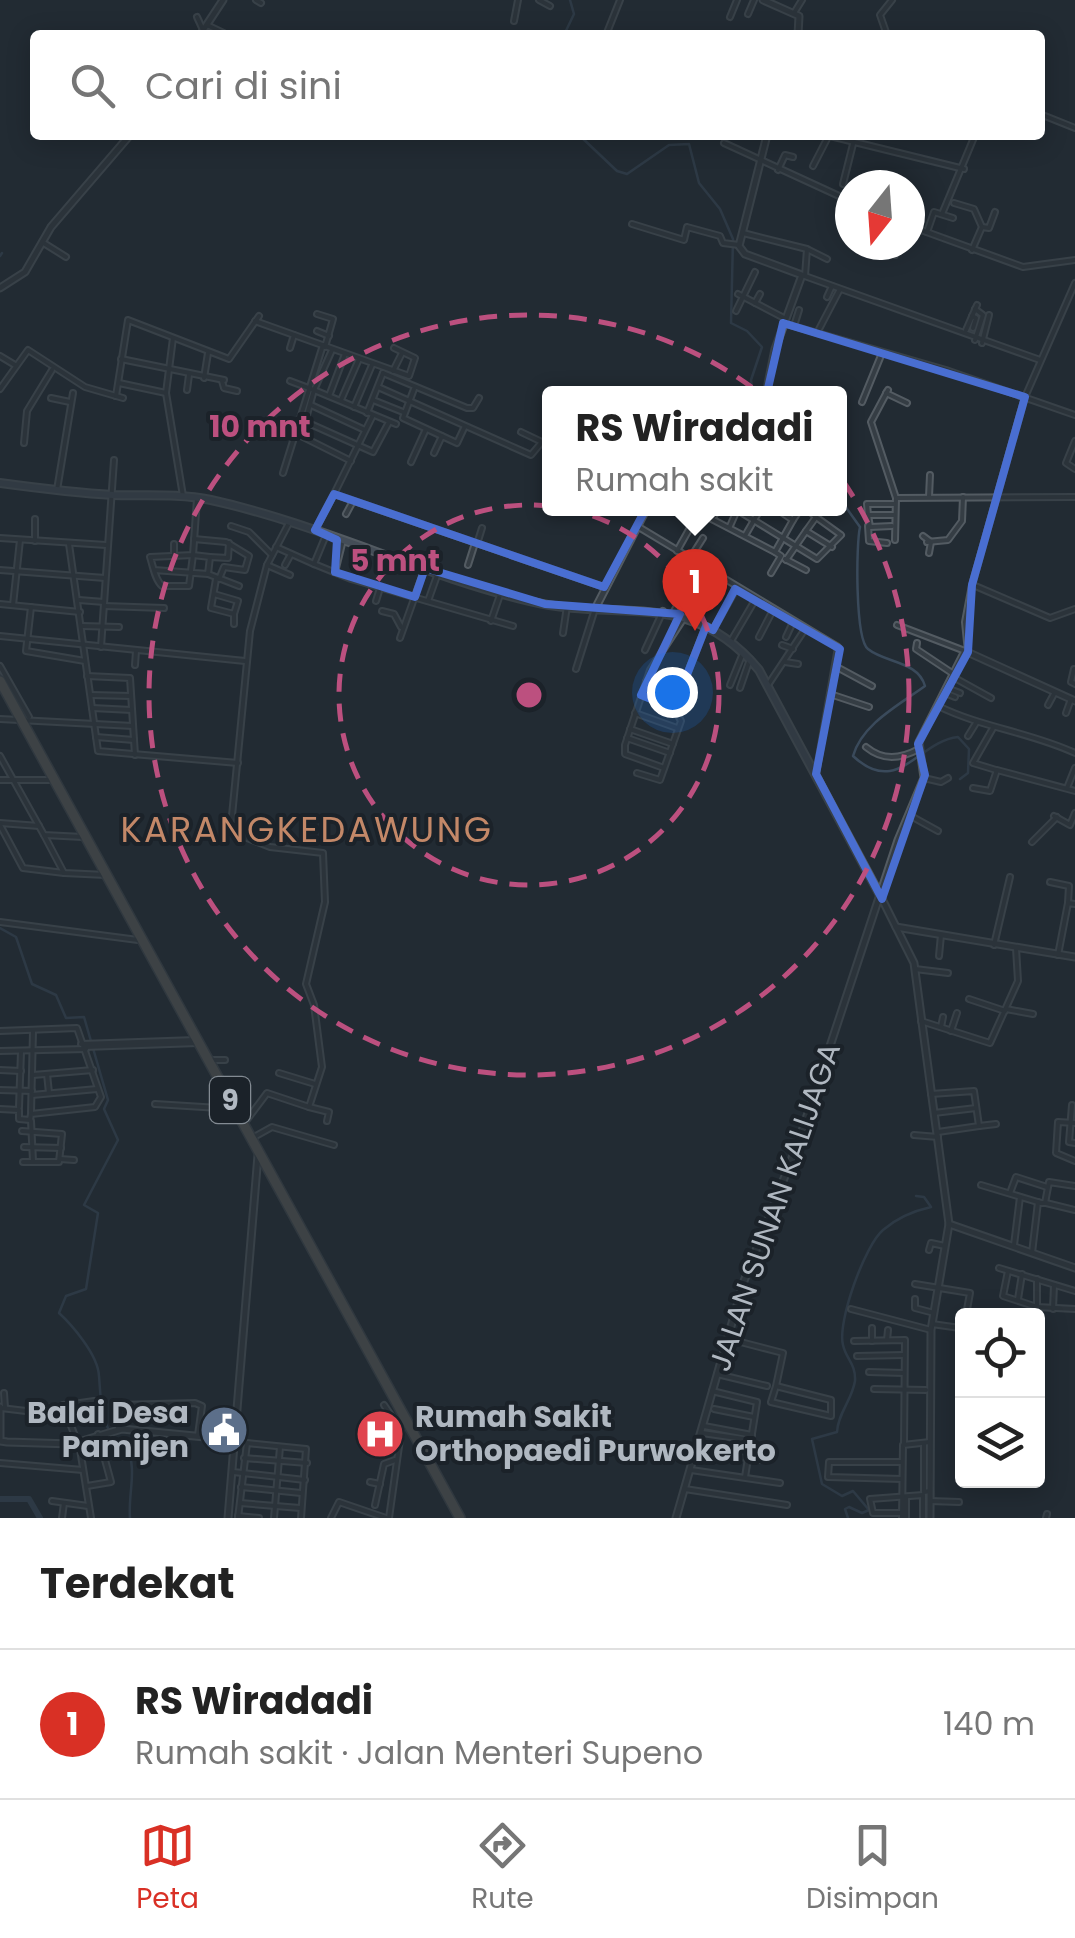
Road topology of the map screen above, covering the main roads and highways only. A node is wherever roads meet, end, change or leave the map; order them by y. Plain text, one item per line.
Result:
1 (0, 483) edge
2 (0, 681) edge
3 (882, 899) road end
4 (460, 1518) edge

1 - 3 main road
2 - 4 highway, 9

